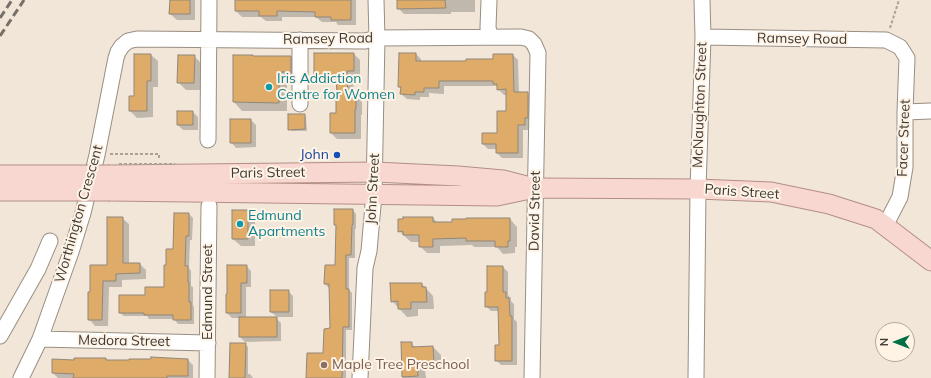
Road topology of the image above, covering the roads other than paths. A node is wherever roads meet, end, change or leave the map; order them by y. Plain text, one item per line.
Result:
1 (209, 0) edge
2 (376, 0) edge
3 (489, 0) edge
4 (702, 0) edge
5 (491, 37) junction
6 (702, 37) junction
7 (377, 38) junction
8 (208, 39) junction
9 (300, 40) junction
10 (534, 44) joint
11 (122, 46) joint
12 (900, 47) joint
13 (300, 104) dead end
14 (931, 111) edge
15 (905, 112) junction
16 (208, 140) dead end
17 (375, 172) junction
18 (0, 175) edge
19 (111, 183) junction
20 (536, 188) junction
21 (698, 189) junction
22 (0, 190) edge
23 (374, 194) junction
24 (209, 206) dead end
25 (885, 226) junction
26 (50, 241) dead end
27 (931, 261) edge
28 (0, 336) edge
29 (40, 339) junction
30 (208, 343) junction
31 (21, 378) edge
32 (207, 378) edge
33 (360, 378) edge
34 (532, 378) edge
35 (696, 378) edge

1 - 8 street
2 - 7 street, John Street
3 - 5 street
4 - 6 street, McNaughton Street
5 - 7 street, Ramsey Road
5 - 10 street, Ramsey Road
6 - 12 street, Ramsey Road
6 - 21 street, McNaughton Street
7 - 9 street, Ramsey Road
7 - 17 street, John Street
8 - 9 street, Ramsey Road
8 - 11 street, Ramsey Road
8 - 16 street
9 - 13 street
10 - 20 street, David Street
11 - 29 street, Worthington Crescent
12 - 15 street, Facer Street
14 - 15 street
15 - 25 street, Facer Street
17 - 19 main road, Paris Street
17 - 20 main road, Paris Street
17 - 23 street, John Street
18 - 19 main road, Paris Street, bridge
19 - 22 main road, Paris Street, bridge
19 - 23 main road, Paris Street
20 - 21 main road, Paris Street
20 - 23 main road, Paris Street
20 - 34 street, David Street
21 - 25 main road, Paris Street
21 - 35 street, McNaughton Street
23 - 33 street, John Street
24 - 30 street, Edmund Street
25 - 27 main road, Paris Street
26 - 28 street
29 - 30 street, Medora Street
29 - 31 street, Worthington Crescent
30 - 32 street, Edmund Street

